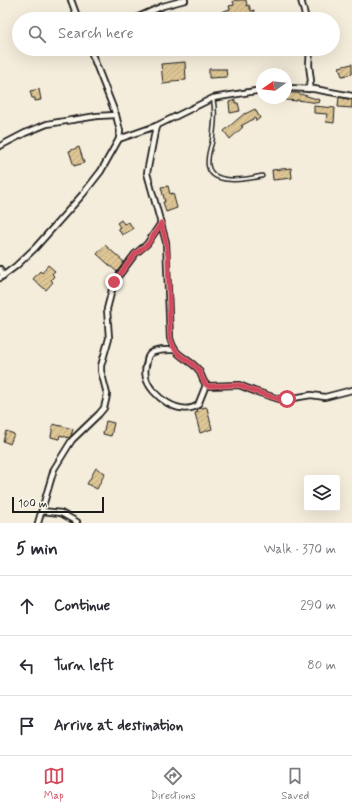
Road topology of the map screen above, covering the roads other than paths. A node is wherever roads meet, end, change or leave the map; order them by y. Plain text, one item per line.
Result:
1 (71, 0) edge
2 (185, 0) edge
3 (301, 0) edge
4 (75, 12) edge
5 (150, 12) edge
6 (304, 12) edge
7 (93, 56) edge
8 (310, 56) edge
9 (292, 88) edge
10 (308, 89) junction
11 (256, 91) edge
12 (352, 96) edge
13 (213, 98) junction
14 (116, 116) junction
15 (156, 126) junction
16 (119, 139) junction
17 (0, 146) edge
18 (262, 176) dead end
19 (161, 223) junction
20 (0, 269) edge
21 (1, 277) edge
22 (175, 350) junction
23 (206, 385) junction
24 (352, 390) edge
25 (42, 511) junction
26 (77, 522) dead end
27 (38, 523) edge

1 - 4 street
2 - 5 street
3 - 6 street
7 - 14 street
8 - 10 street
9 - 10 street
10 - 12 street
11 - 13 street
13 - 15 street
13 - 18 lane
14 - 16 street
14 - 17 street
15 - 16 street
15 - 19 street
16 - 21 street
19 - 22 street
19 - 25 street
20 - 21 street
22 - 23 street
22 - 23 street
23 - 24 street
25 - 26 street
25 - 27 street

